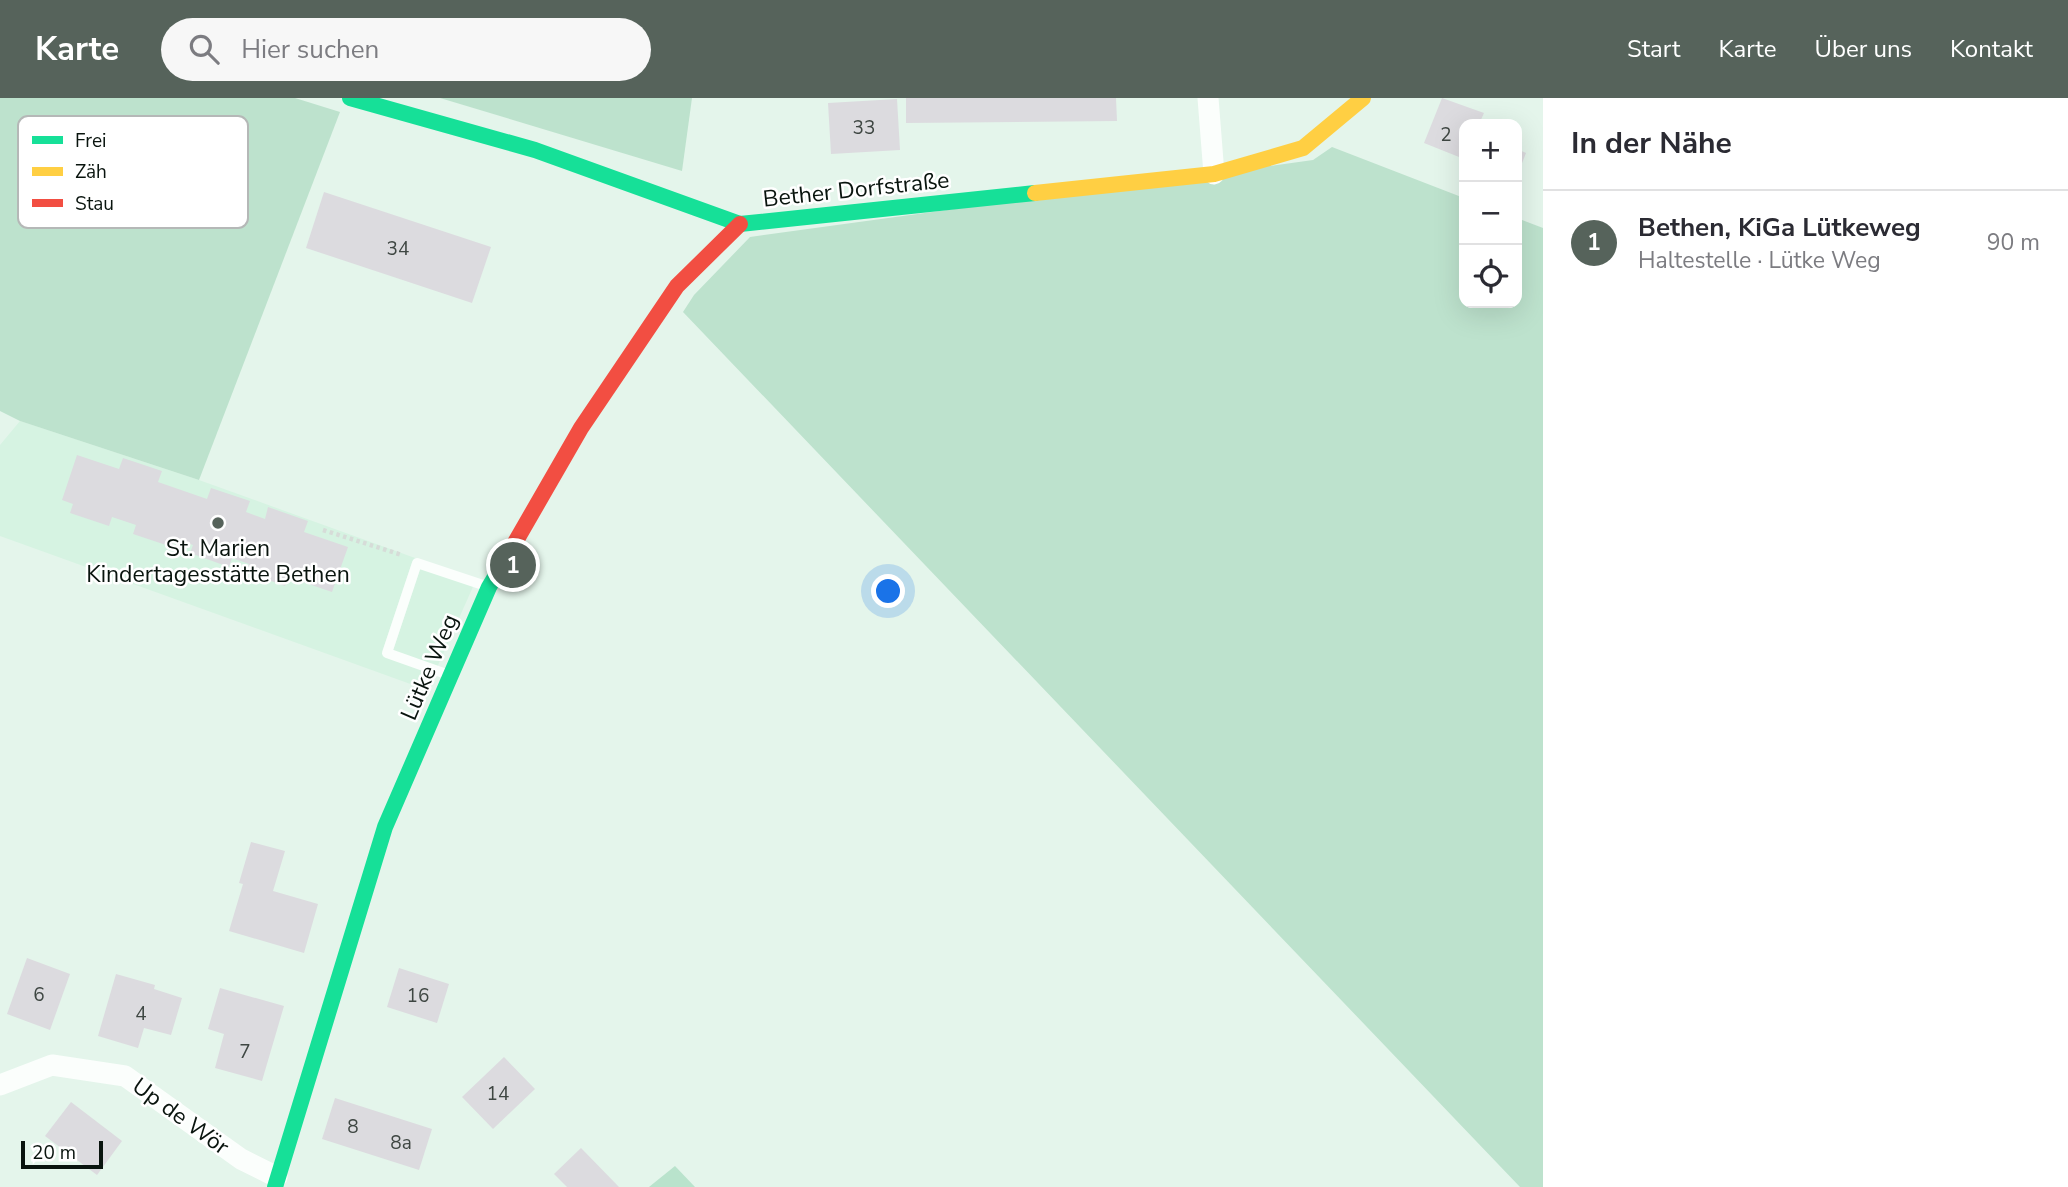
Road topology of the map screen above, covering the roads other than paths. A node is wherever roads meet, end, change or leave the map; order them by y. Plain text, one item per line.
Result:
1 (350, 98) edge
2 (1208, 98) edge
3 (1363, 98) edge
4 (1214, 174) junction
5 (740, 224) junction
6 (489, 587) junction
7 (450, 676) junction
8 (0, 1084) edge
9 (276, 1182) edge

1 - 5 street, Bether Dorfstraße
2 - 4 street
3 - 4 street, Bether Dorfstraße
4 - 5 street, Bether Dorfstraße
5 - 6 street, Lütke Weg
6 - 7 street, Lütke Weg
6 - 7 lane
7 - 9 street, Lütke Weg
8 - 9 street, Up de Wör

